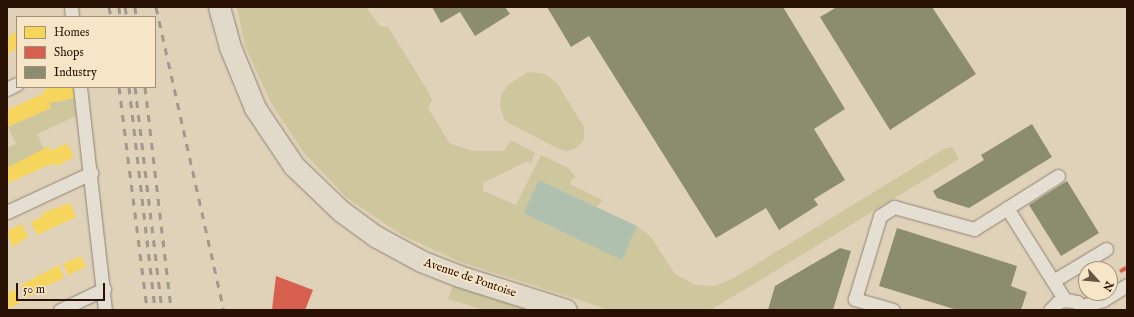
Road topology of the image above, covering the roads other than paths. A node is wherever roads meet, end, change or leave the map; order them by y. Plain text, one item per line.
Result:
1 (219, 7) edge
2 (16, 84) edge
3 (80, 88) edge
4 (7, 89) edge
5 (91, 173) junction
6 (1058, 176) dead end
7 (1007, 208) junction
8 (7, 212) edge
9 (1106, 249) dead end
10 (1053, 282) junction
11 (1127, 285) edge
12 (104, 289) junction
13 (1127, 294) edge
14 (1065, 300) junction
15 (1084, 308) edge
16 (60, 310) edge
17 (106, 310) edge
18 (566, 310) edge
19 (892, 310) edge
20 (1050, 310) edge
21 (1102, 310) edge

1 - 18 main road, Avenue de Pontoise
2 - 4 street
3 - 5 street
5 - 8 street
5 - 12 street
6 - 7 street
7 - 10 street
7 - 19 street
9 - 10 street
10 - 14 street
11 - 15 street
12 - 16 street
12 - 17 street
13 - 21 street
14 - 15 street
14 - 20 street

